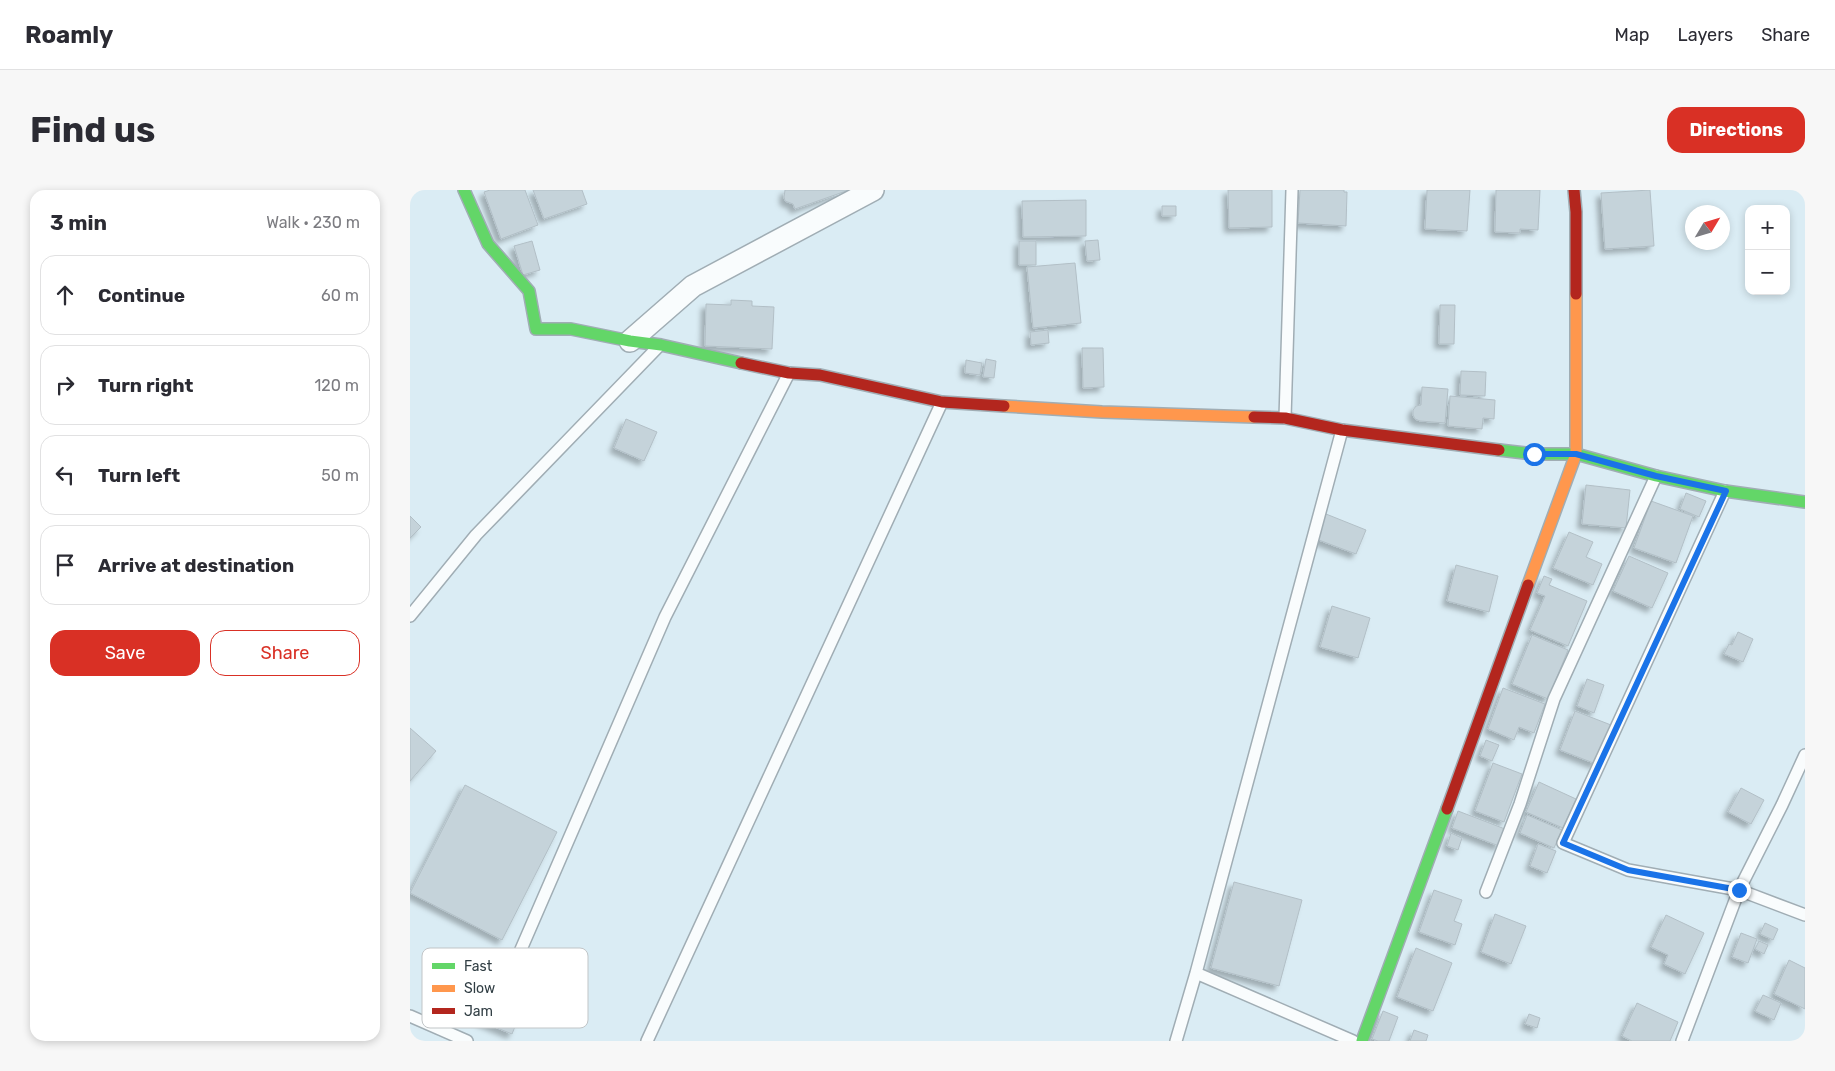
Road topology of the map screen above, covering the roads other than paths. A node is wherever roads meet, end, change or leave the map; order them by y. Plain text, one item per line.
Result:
1 (464, 190) edge
2 (873, 190) edge
3 (1292, 190) edge
4 (1574, 190) edge
5 (630, 341) junction
6 (661, 345) junction
7 (789, 373) junction
8 (942, 402) junction
9 (1285, 418) junction
10 (1342, 430) junction
11 (1576, 454) junction
12 (1656, 476) junction
13 (1726, 491) junction
14 (1805, 502) edge
15 (410, 616) edge
16 (1805, 755) edge
17 (1739, 890) junction
18 (1486, 892) dead end
19 (1805, 915) edge
20 (522, 948) edge
21 (1196, 973) junction
22 (410, 1016) edge
23 (422, 1021) edge
24 (437, 1028) edge
25 (467, 1041) edge
26 (647, 1041) edge
27 (1176, 1041) edge
28 (1353, 1041) edge
29 (1362, 1041) edge
30 (1682, 1041) edge

1 - 5 street
2 - 5 street
3 - 9 lane
4 - 11 street
5 - 6 street
6 - 7 street
6 - 15 lane
7 - 8 street
7 - 20 lane
8 - 9 street
8 - 26 lane
9 - 10 street
10 - 11 street
10 - 21 lane
11 - 12 street
11 - 29 street
12 - 13 street
12 - 18 lane
13 - 14 street
13 - 17 lane
16 - 17 lane
17 - 19 lane
17 - 30 lane
21 - 27 lane
21 - 28 lane
22 - 23 lane
24 - 25 lane

